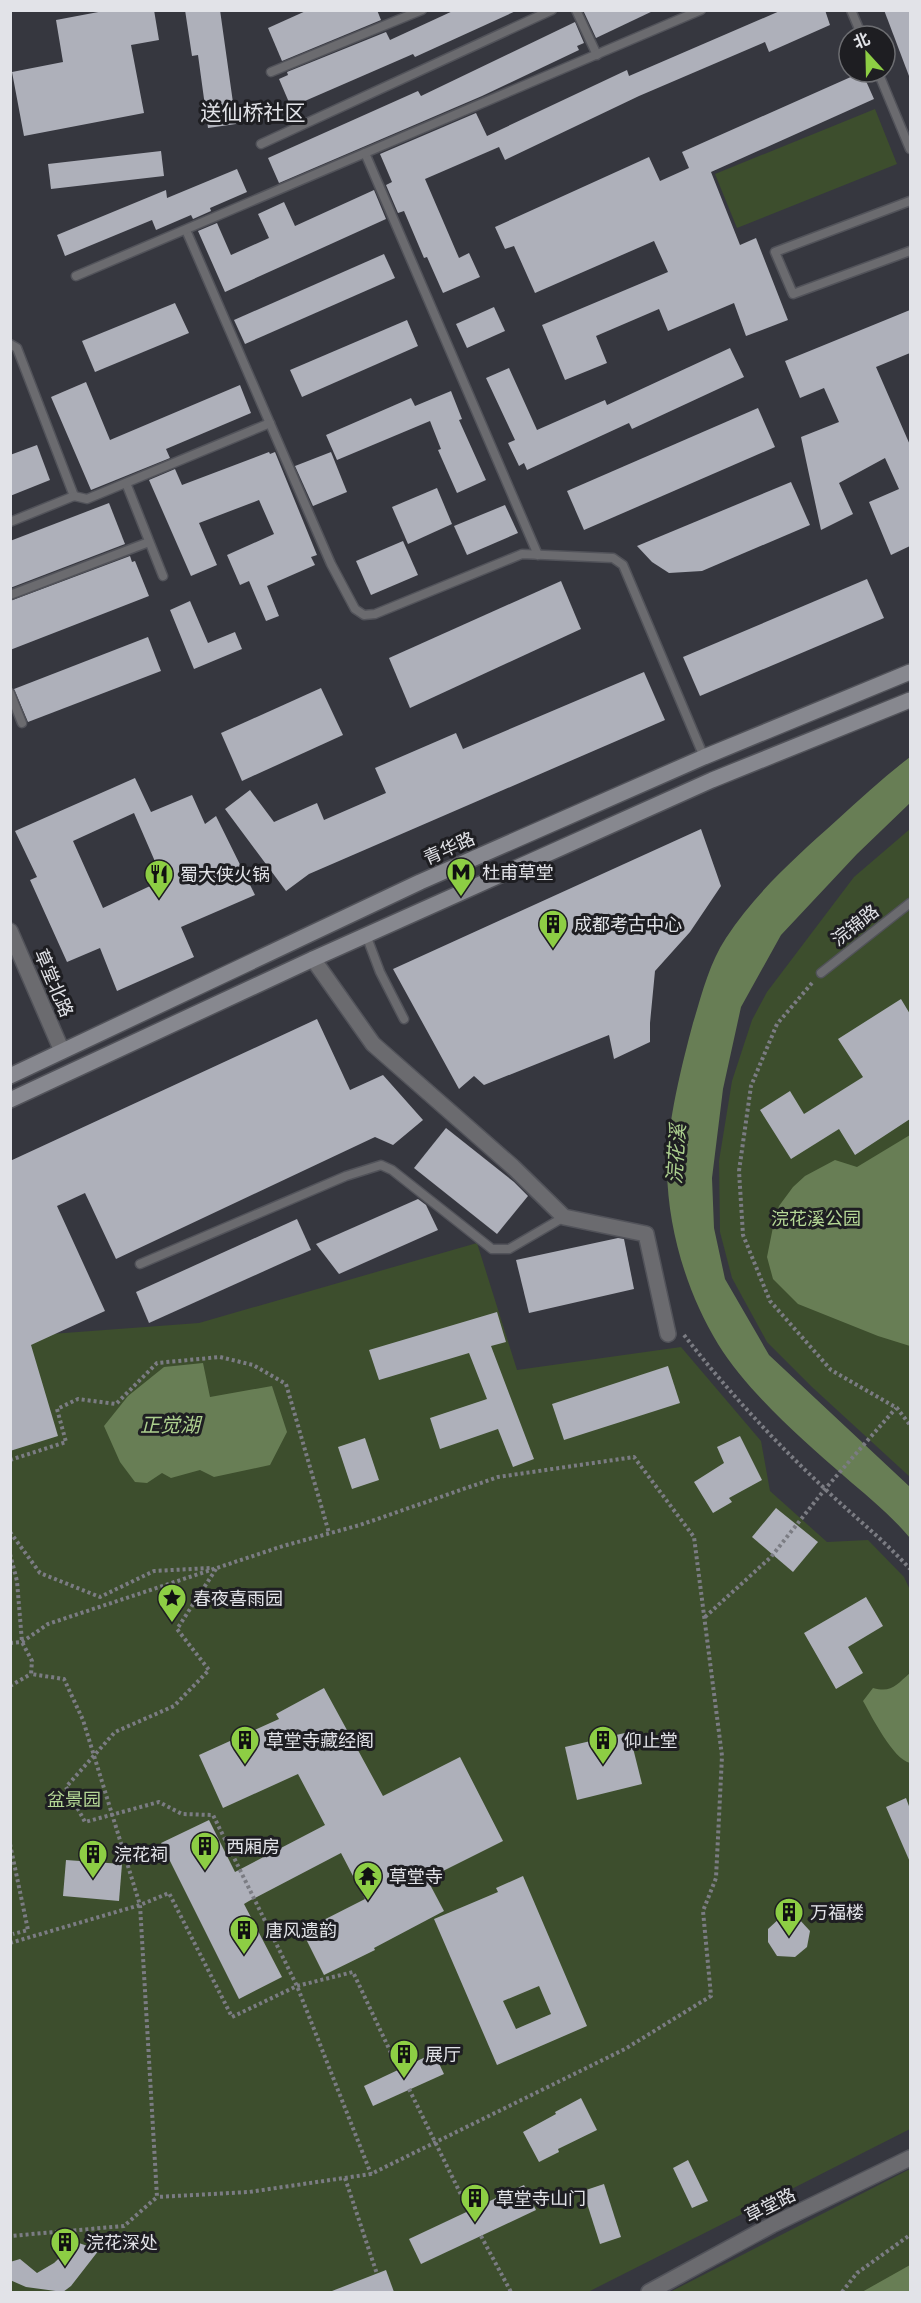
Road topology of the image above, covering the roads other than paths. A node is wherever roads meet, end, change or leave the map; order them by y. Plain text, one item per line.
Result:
1 (422, 10) edge
2 (552, 10) edge
3 (576, 10) edge
4 (701, 10) edge
5 (851, 10) edge
6 (857, 24) edge
7 (597, 55) junction
8 (271, 72) dead end
9 (883, 84) edge
10 (261, 144) dead end
11 (910, 150) edge
12 (365, 153) junction
13 (910, 201) edge
14 (186, 230) junction
15 (910, 251) edge
16 (76, 276) dead end
17 (10, 344) edge
18 (270, 423) junction
19 (126, 483) junction
20 (74, 496) junction
21 (10, 522) edge
22 (149, 542) junction
23 (538, 555) junction
24 (163, 576) dead end
25 (10, 595) edge
26 (910, 672) edge
27 (10, 693) edge
28 (910, 700) edge
29 (22, 723) dead end
30 (704, 757) junction
31 (910, 903) edge
32 (10, 931) edge
33 (366, 935) junction
34 (313, 959) junction
35 (821, 973) road end
36 (404, 1019) dead end
37 (62, 1051) junction
38 (10, 1076) edge
39 (10, 1100) edge
40 (564, 1217) junction
41 (140, 1264) dead end
42 (675, 1333) road end
43 (910, 2158) edge
44 (649, 2292) edge

1 - 8 lane
2 - 10 lane
3 - 7 lane
4 - 7 lane
5 - 6 lane
7 - 12 lane
9 - 11 lane
12 - 14 lane
12 - 23 lane
13 - 15 lane
14 - 16 lane
14 - 18 lane
17 - 20 lane
18 - 19 lane
18 - 23 lane
19 - 20 lane
19 - 22 lane
20 - 21 lane
22 - 24 lane
22 - 25 lane
23 - 30 lane
26 - 30 main road, 青华路
27 - 29 lane
28 - 33 main road
30 - 37 main road, 青华路
31 - 35 lane, 浣锦路
32 - 37 street, 草堂北路
33 - 34 main road
33 - 36 lane
34 - 39 main road
34 - 40 street
37 - 38 main road, 青华路
40 - 41 lane
40 - 42 street
43 - 44 street, 草堂路

